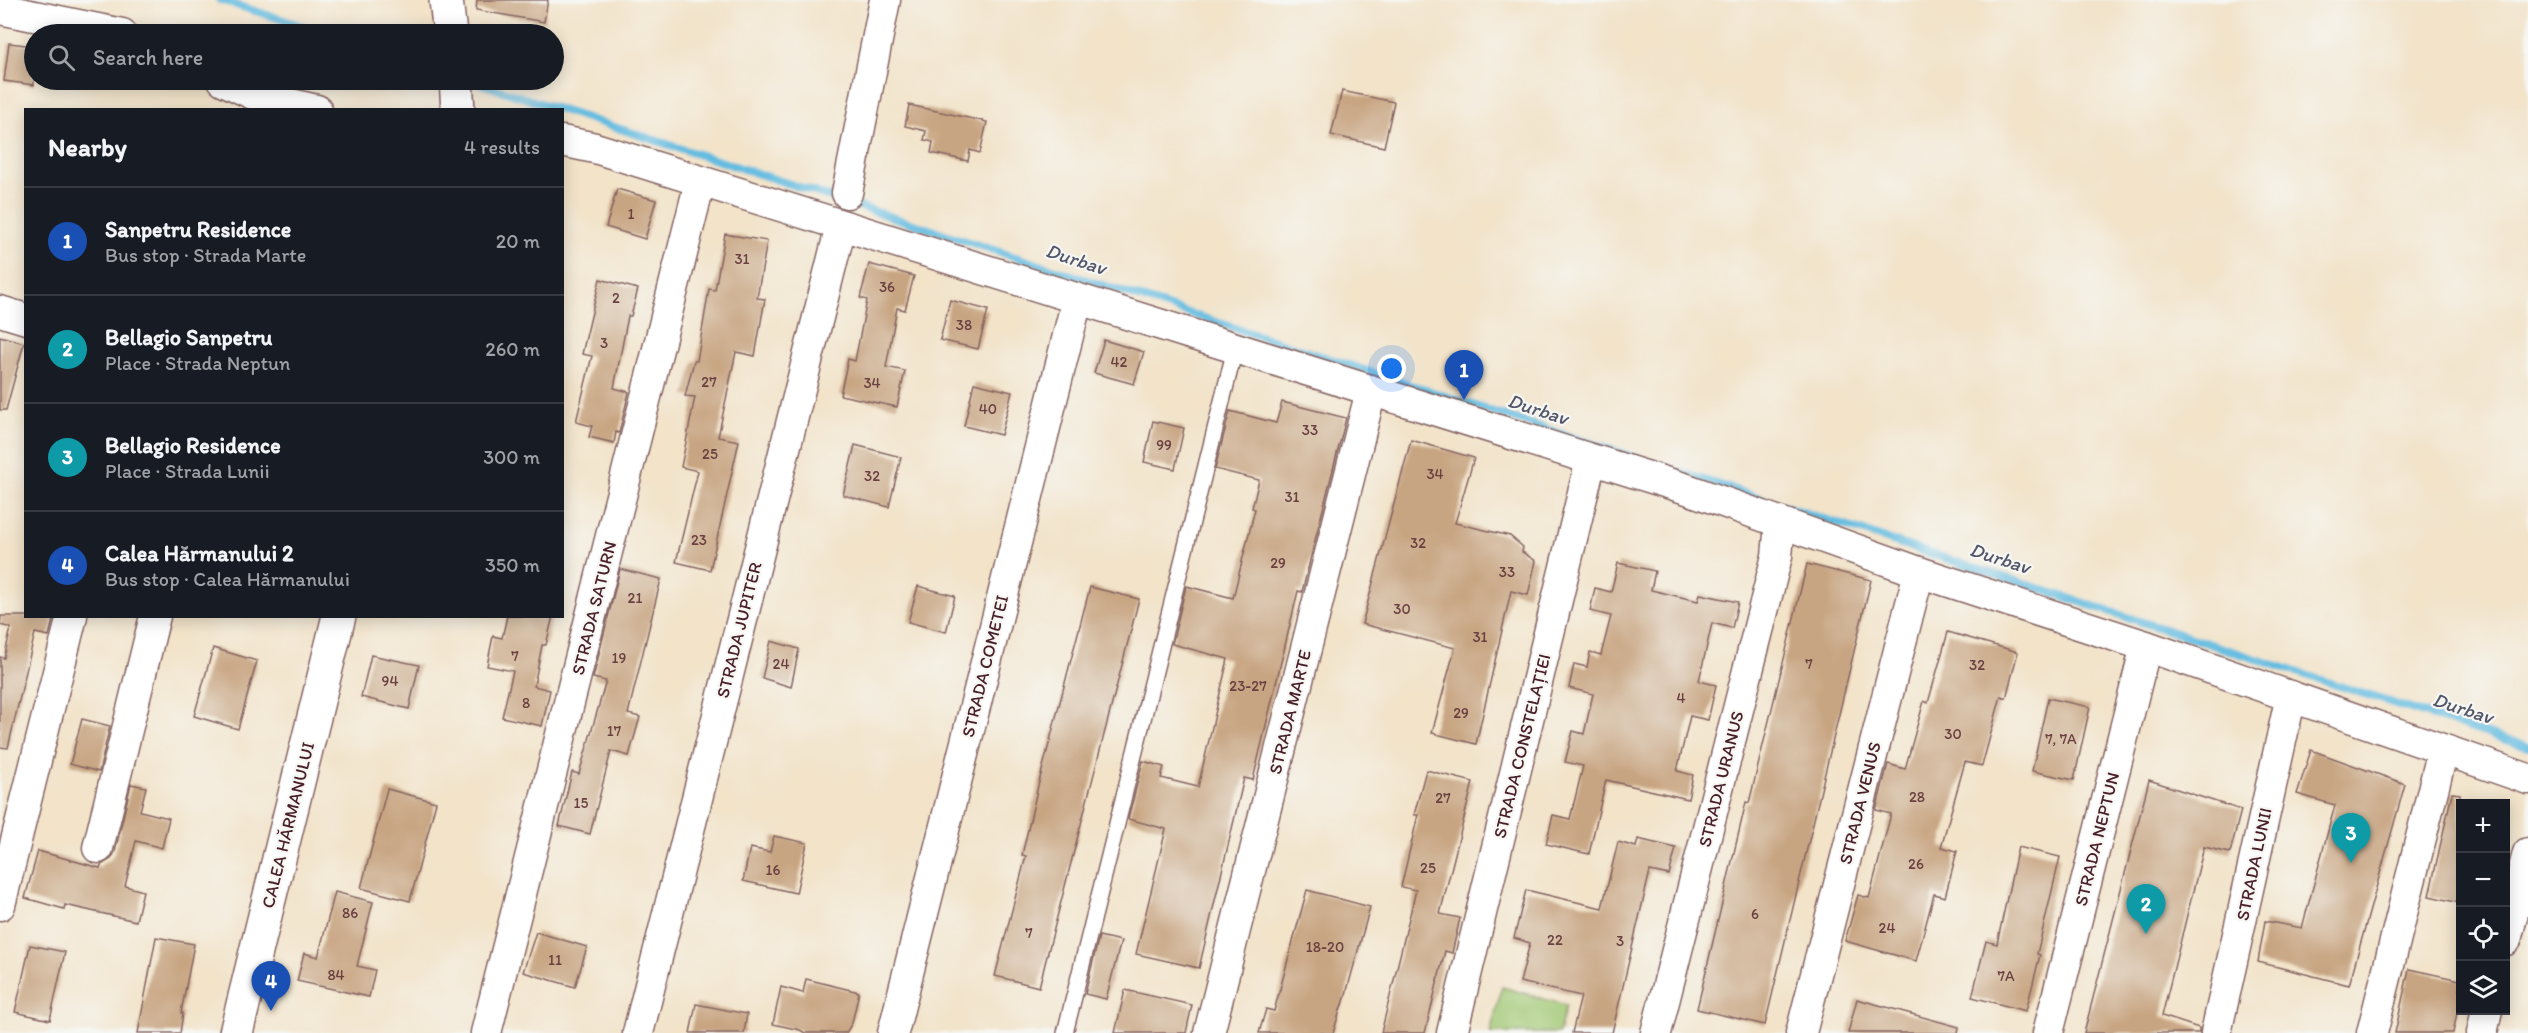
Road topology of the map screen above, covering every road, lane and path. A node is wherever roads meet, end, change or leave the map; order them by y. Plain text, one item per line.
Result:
1 (446, 0) edge
2 (885, 0) edge
3 (0, 9) edge
4 (73, 24) edge
5 (449, 24) edge
6 (244, 90) edge
7 (308, 108) edge
8 (564, 141) edge
9 (700, 182) junction
10 (847, 193) dead end
11 (841, 226) junction
12 (1077, 300) junction
13 (0, 311) edge
14 (24, 318) edge
15 (1235, 349) junction
16 (1371, 391) junction
17 (1591, 460) junction
18 (1780, 524) junction
19 (1919, 572) junction
20 (72, 618) edge
21 (155, 618) edge
22 (339, 618) edge
23 (2146, 646) junction
24 (2291, 696) junction
25 (2443, 750) junction
26 (2528, 779) edge
27 (98, 848) dead end
28 (2528, 853) edge
29 (0, 905) edge
30 (2510, 921) edge
31 (2486, 1015) edge
32 (236, 1033) edge
33 (486, 1033) edge
34 (638, 1033) edge
35 (893, 1033) edge
36 (1065, 1033) edge
37 (1209, 1033) edge
38 (1452, 1033) edge
39 (1656, 1033) edge
40 (1800, 1033) edge
41 (2048, 1033) edge
42 (2216, 1033) edge
43 (2372, 1033) edge
44 (2482, 1033) edge

1 - 5 street
2 - 10 street
3 - 4 street
6 - 7 street
8 - 9 street
9 - 11 street
9 - 33 street, STRADA SATURN
11 - 12 street
11 - 34 street, STRADA JUPITER
12 - 15 street
12 - 35 street, STRADA COMETEI
13 - 14 street
15 - 16 street
15 - 36 lane
16 - 17 street
16 - 37 street, STRADA MARTE
17 - 18 street
17 - 38 street, STRADA CONSTELAȚIEI
18 - 19 street
18 - 39 street, STRADA URANUS
19 - 23 street
19 - 40 street, STRADA VENUS
20 - 29 street
21 - 27 street
22 - 32 street, CALEA HĂRMANULUI
23 - 24 street
23 - 41 street, STRADA NEPTUN
24 - 25 street
24 - 42 street, STRADA LUNII
25 - 26 street
25 - 43 street
28 - 30 street
31 - 44 street

